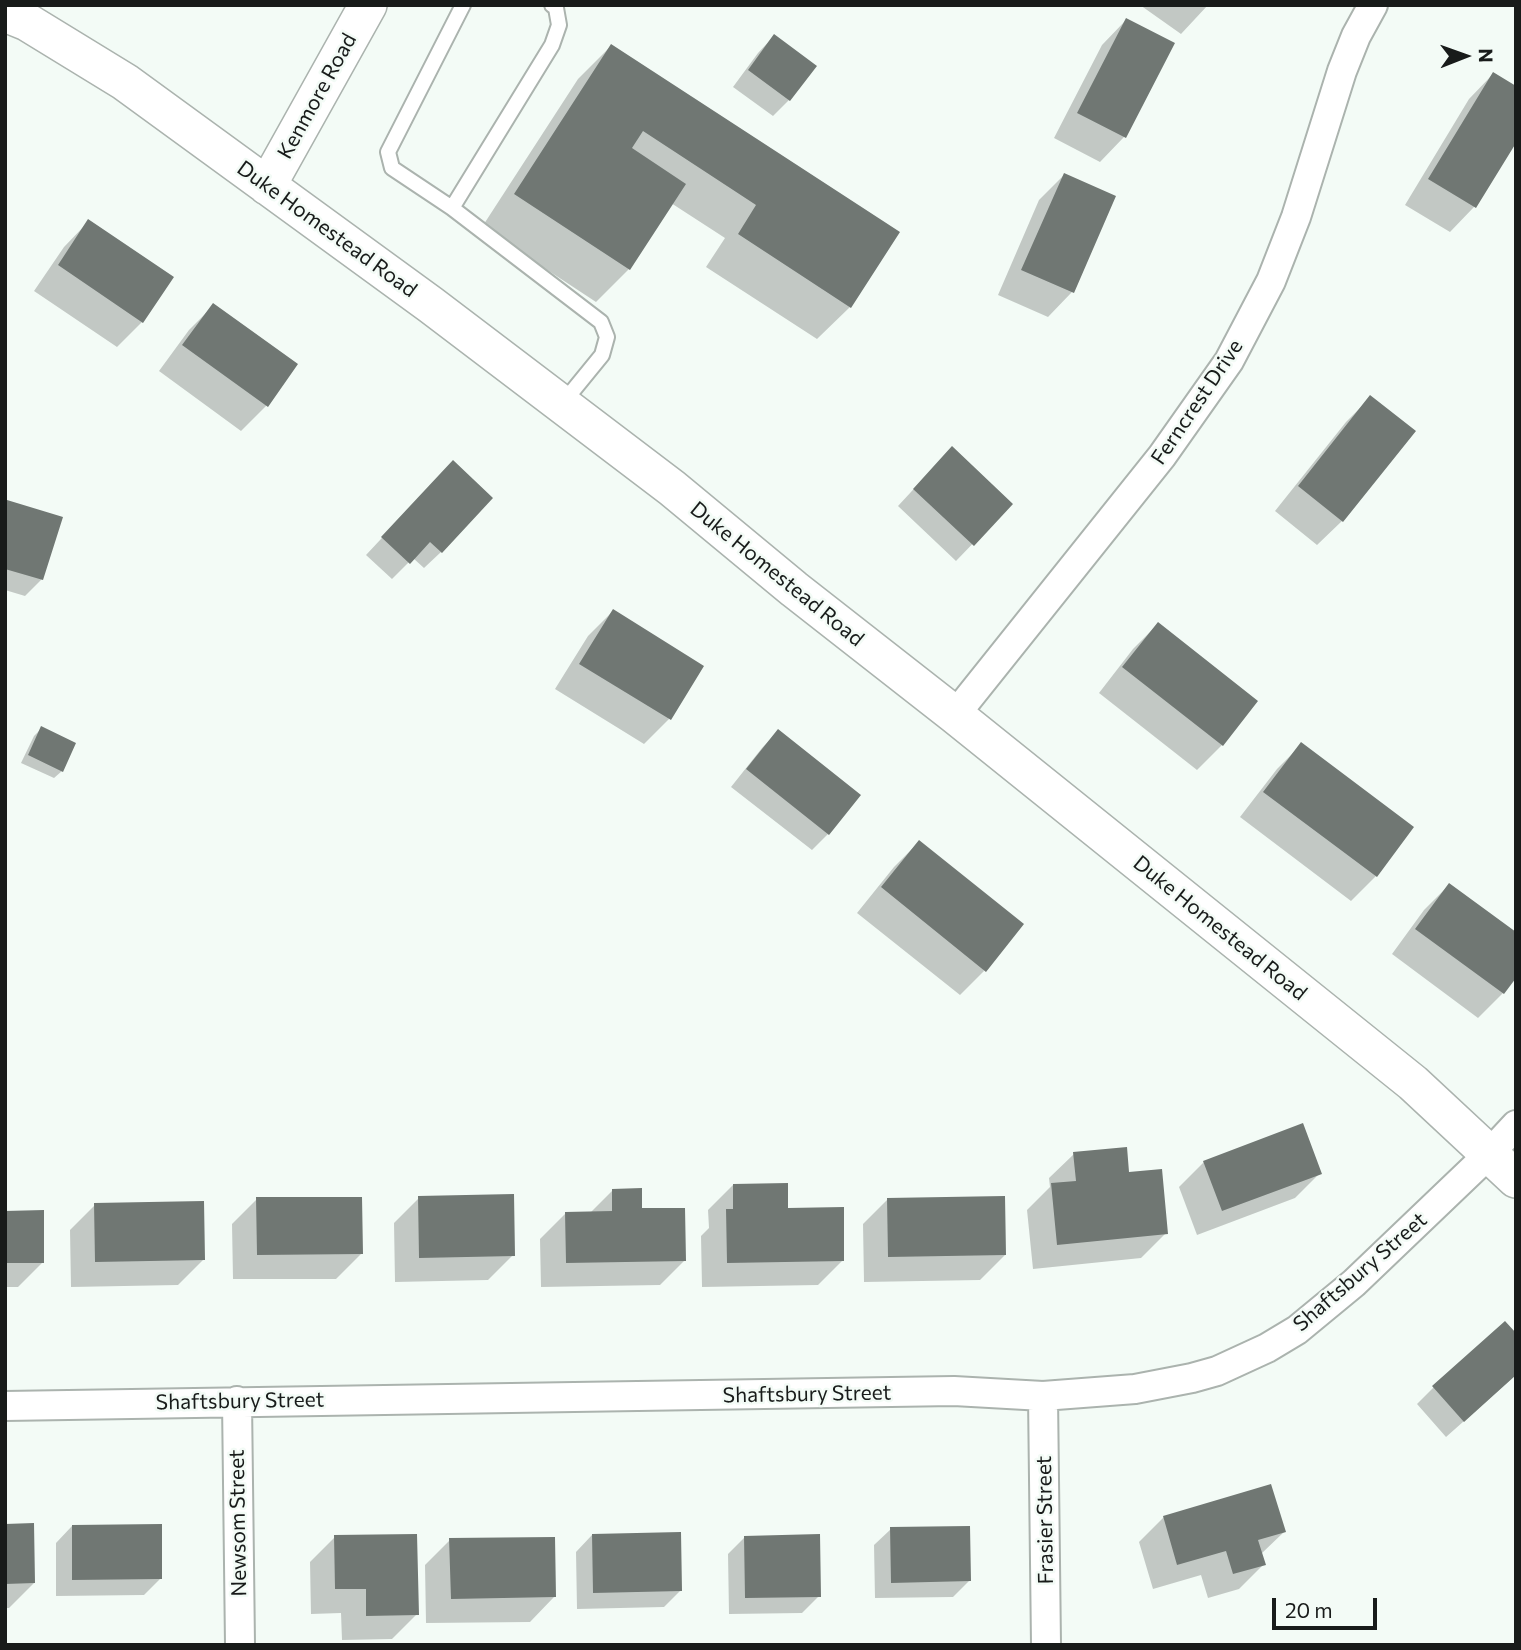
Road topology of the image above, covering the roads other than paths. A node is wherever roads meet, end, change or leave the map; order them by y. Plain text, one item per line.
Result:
1 (368, 5) edge
2 (463, 5) edge
3 (552, 5) edge
4 (1373, 5) edge
5 (5, 13) edge
6 (267, 186) junction
7 (452, 208) junction
8 (562, 404) junction
9 (955, 715) junction
10 (1516, 1125) edge
11 (1489, 1154) junction
12 (1516, 1179) edge
13 (1043, 1396) junction
14 (237, 1401) junction
15 (5, 1406) edge
16 (240, 1645) edge
17 (1046, 1645) edge

1 - 6 street, Kenmore Road
2 - 7 lane
3 - 7 lane
4 - 9 street, Ferncrest Drive
5 - 6 street, Duke Homestead Road
6 - 8 street, Duke Homestead Road
7 - 8 lane
8 - 9 street, Duke Homestead Road
9 - 11 street, Duke Homestead Road
10 - 11 street, Shaftsbury Street
11 - 12 street, Duke Homestead Road
11 - 13 street, Shaftsbury Street
13 - 14 street, Shaftsbury Street
13 - 17 street, Frasier Street
14 - 15 street, Shaftsbury Street
14 - 16 street, Newsom Street

